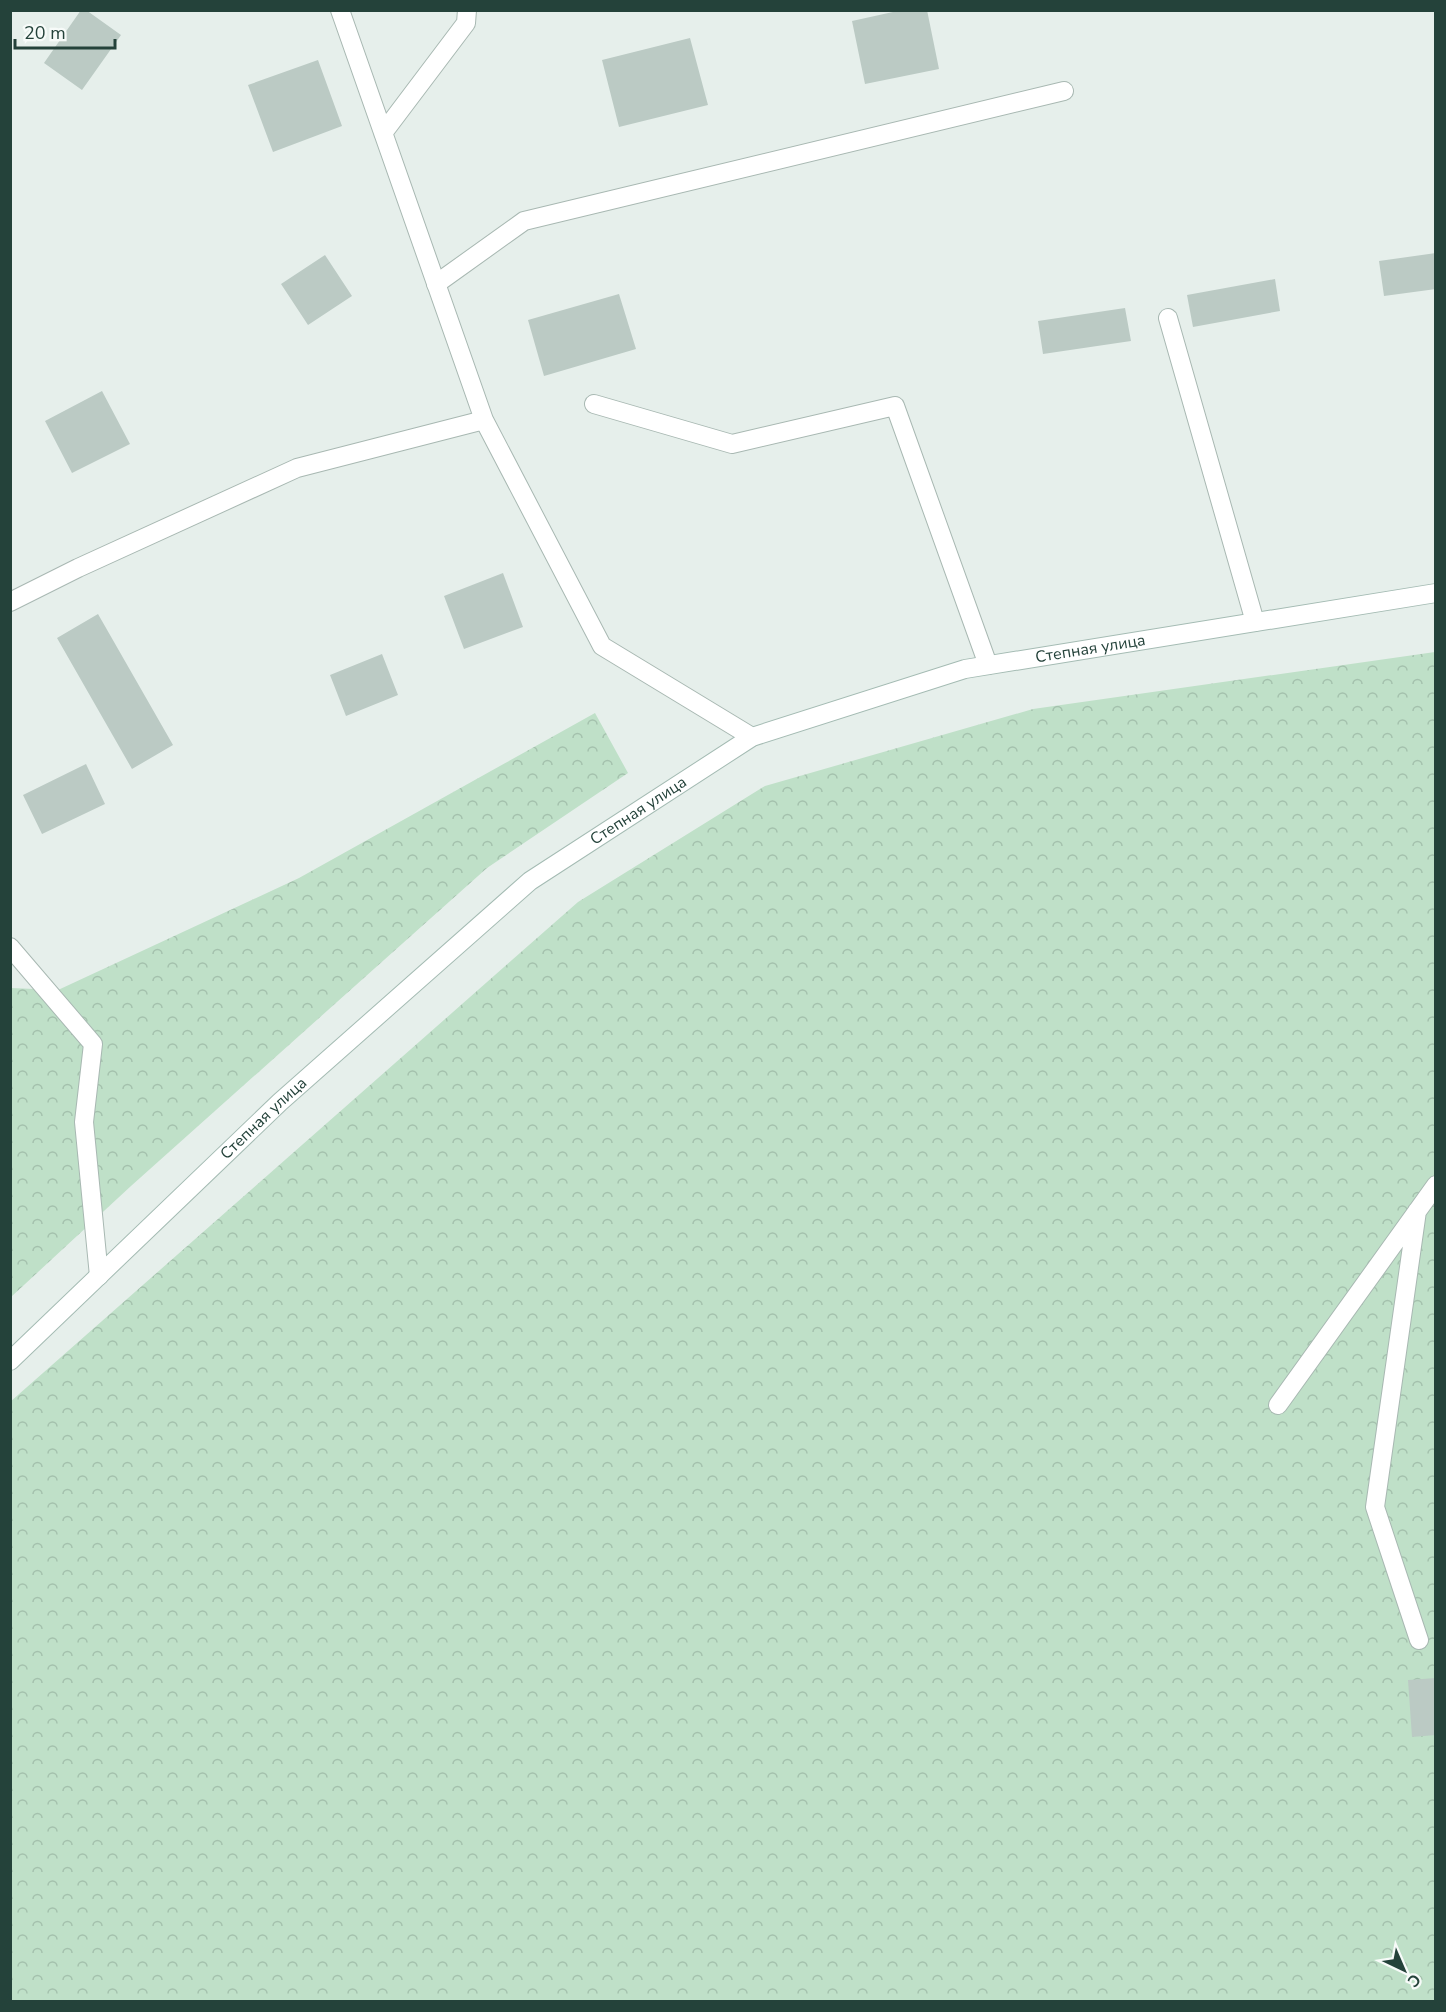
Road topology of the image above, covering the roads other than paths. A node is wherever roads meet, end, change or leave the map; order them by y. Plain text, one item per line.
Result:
1 (340, 10) edge
2 (467, 10) edge
3 (1064, 91) dead end
4 (383, 132) junction
5 (436, 284) junction
6 (1168, 318) dead end
7 (594, 404) dead end
8 (484, 420) junction
9 (1436, 593) edge
10 (10, 602) edge
11 (1255, 622) junction
12 (988, 665) junction
13 (752, 737) junction
14 (10, 947) edge
15 (1436, 1185) edge
16 (1417, 1211) junction
17 (99, 1276) junction
18 (10, 1360) edge
19 (1278, 1405) dead end
20 (1419, 1640) dead end

1 - 4 street
2 - 4 street
3 - 5 street
4 - 5 street
5 - 8 street
6 - 11 street
7 - 12 street
8 - 10 street
8 - 13 street
9 - 11 street, Степная улица
11 - 12 street, Степная улица
12 - 13 street, Степная улица
13 - 17 street, Степная улица
14 - 17 street
15 - 16 street
16 - 19 street
16 - 20 street
17 - 18 street, Степная улица

